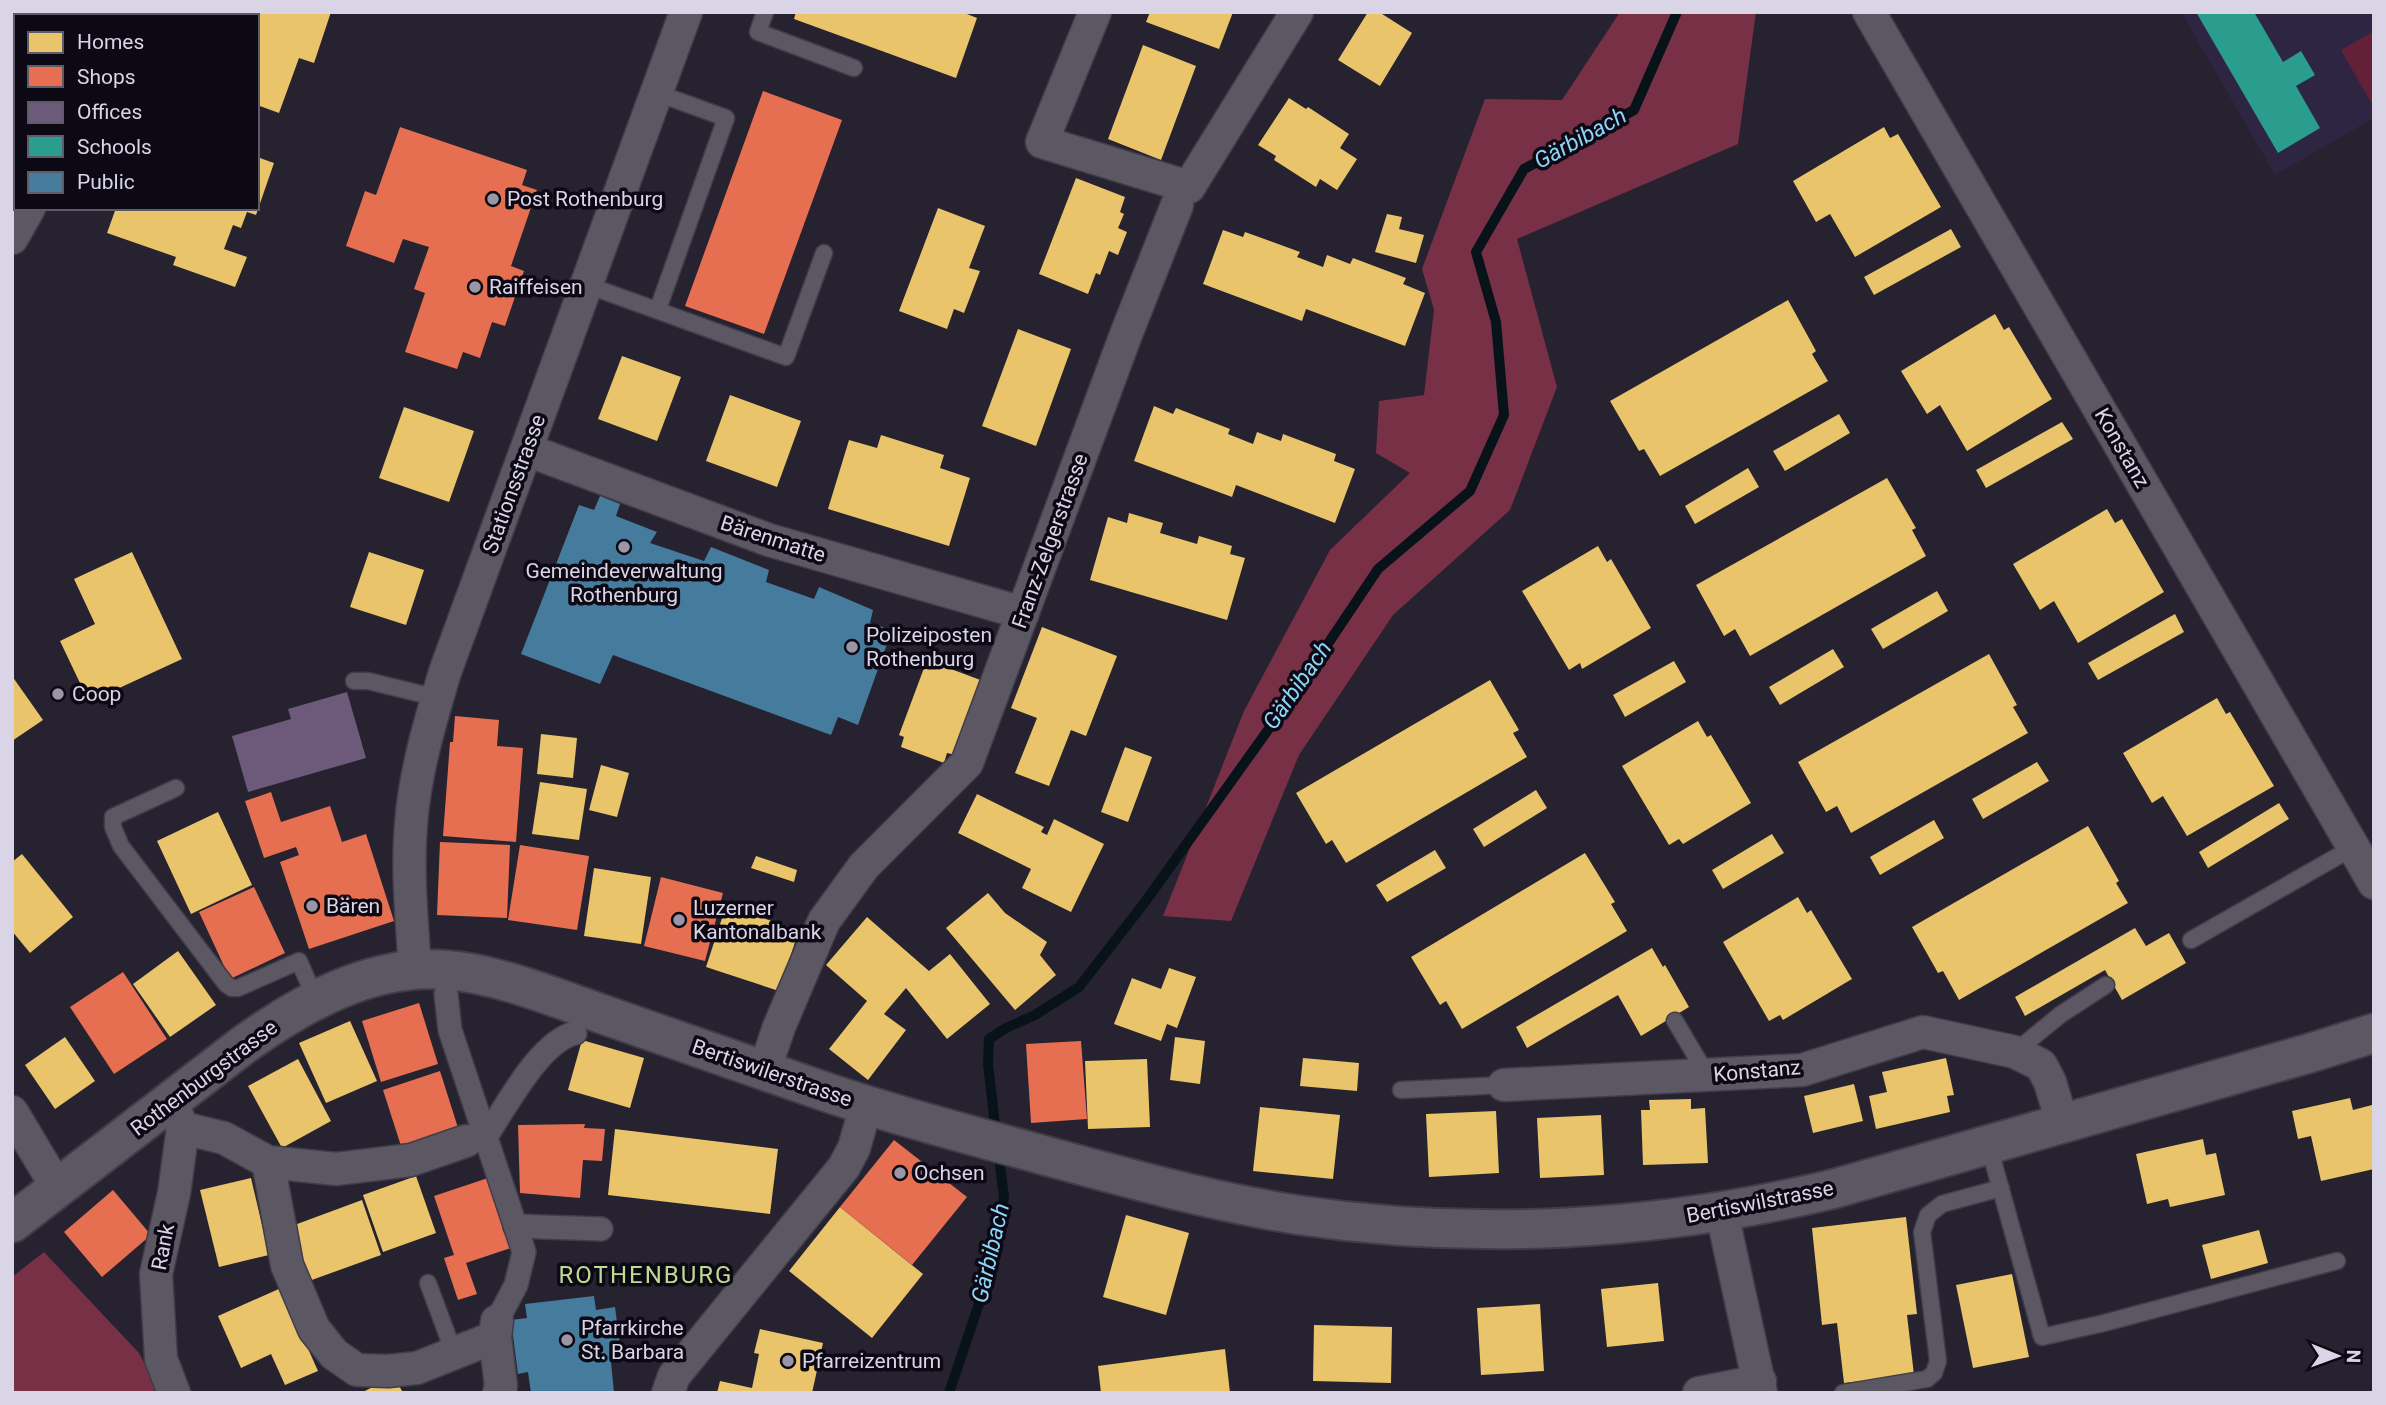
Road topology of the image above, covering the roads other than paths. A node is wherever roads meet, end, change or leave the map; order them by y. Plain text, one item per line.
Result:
1 (686, 12) edge
2 (765, 12) edge
3 (1095, 12) edge
4 (1297, 12) edge
5 (1870, 12) edge
6 (854, 68) dead end
7 (657, 93) junction
8 (1183, 196) junction
9 (28, 210) edge
10 (12, 238) edge
11 (824, 253) dead end
12 (587, 285) junction
13 (658, 309) junction
14 (527, 450) junction
15 (1023, 612) junction
16 (354, 681) dead end
17 (438, 698) junction
18 (176, 788) dead end
19 (2354, 847) junction
20 (2374, 883) edge
21 (2191, 940) dead end
22 (415, 970) junction
23 (2106, 985) dead end
24 (316, 1000) junction
25 (450, 1007) dead end
26 (1675, 1021) dead end
27 (561, 1032) dead end
28 (2374, 1033) edge
29 (2015, 1052) junction
30 (764, 1071) junction
31 (1707, 1075) junction
32 (1504, 1085) joint
33 (1401, 1090) dead end
34 (866, 1105) junction
35 (12, 1112) edge
36 (177, 1115) junction
37 (2063, 1122) junction
38 (476, 1140) junction
39 (1989, 1143) junction
40 (268, 1162) junction
41 (1125, 1178) joint
42 (2001, 1188) junction
43 (58, 1189) junction
44 (1722, 1213) junction
45 (20, 1217) edge
46 (515, 1226) junction
47 (601, 1229) dead end
48 (2337, 1261) dead end
49 (428, 1283) dead end
50 (496, 1329) junction
51 (454, 1353) junction
52 (1761, 1387) edge
53 (174, 1393) edge
54 (499, 1393) edge
55 (668, 1393) edge
56 (1699, 1393) edge
57 (1843, 1393) edge

1 - 7 street, Stationsstrasse
2 - 6 lane
3 - 8 street
4 - 8 street, Franz-Zelgerstrasse
5 - 19 street, Konstanz
7 - 12 street, Stationsstrasse
7 - 13 lane
8 - 15 street, Franz-Zelgerstrasse
9 - 10 street
11 - 13 lane
12 - 13 lane
12 - 14 street, Stationsstrasse
14 - 15 street, Bärenmatte
14 - 17 street, Stationsstrasse
15 - 30 street, Franz-Zelgerstrasse
16 - 17 lane
17 - 22 street, Stationsstrasse
18 - 24 lane
19 - 20 street, Konstanz
19 - 21 lane
22 - 24 main road, Rothenburgstrasse
22 - 30 main road, Bertiswilerstrasse
23 - 29 lane
24 - 36 main road, Rothenburgstrasse
25 - 38 street
26 - 31 lane
27 - 38 street
28 - 37 main road, Bertiswilstrasse
29 - 31 street, Konstanz
29 - 37 street, Konstanz
30 - 34 main road, Bertiswilerstrasse
31 - 32 street, Konstanz
32 - 33 lane, Konstanz
34 - 41 main road, Bertiswilerstrasse
34 - 55 street
35 - 43 street
36 - 40 street
36 - 43 main road, Rothenburgstrasse
36 - 53 street, Rank
37 - 39 main road, Bertiswilstrasse
38 - 40 street
38 - 46 street
39 - 42 lane
39 - 44 main road, Bertiswilstrasse
40 - 51 street
41 - 44 main road, Bertiswilstrasse
42 - 48 lane
42 - 57 lane
43 - 45 main road, Rothenburgstrasse
44 - 52 street
46 - 47 street
46 - 50 street
49 - 51 lane
50 - 51 street
50 - 54 street
52 - 56 street

